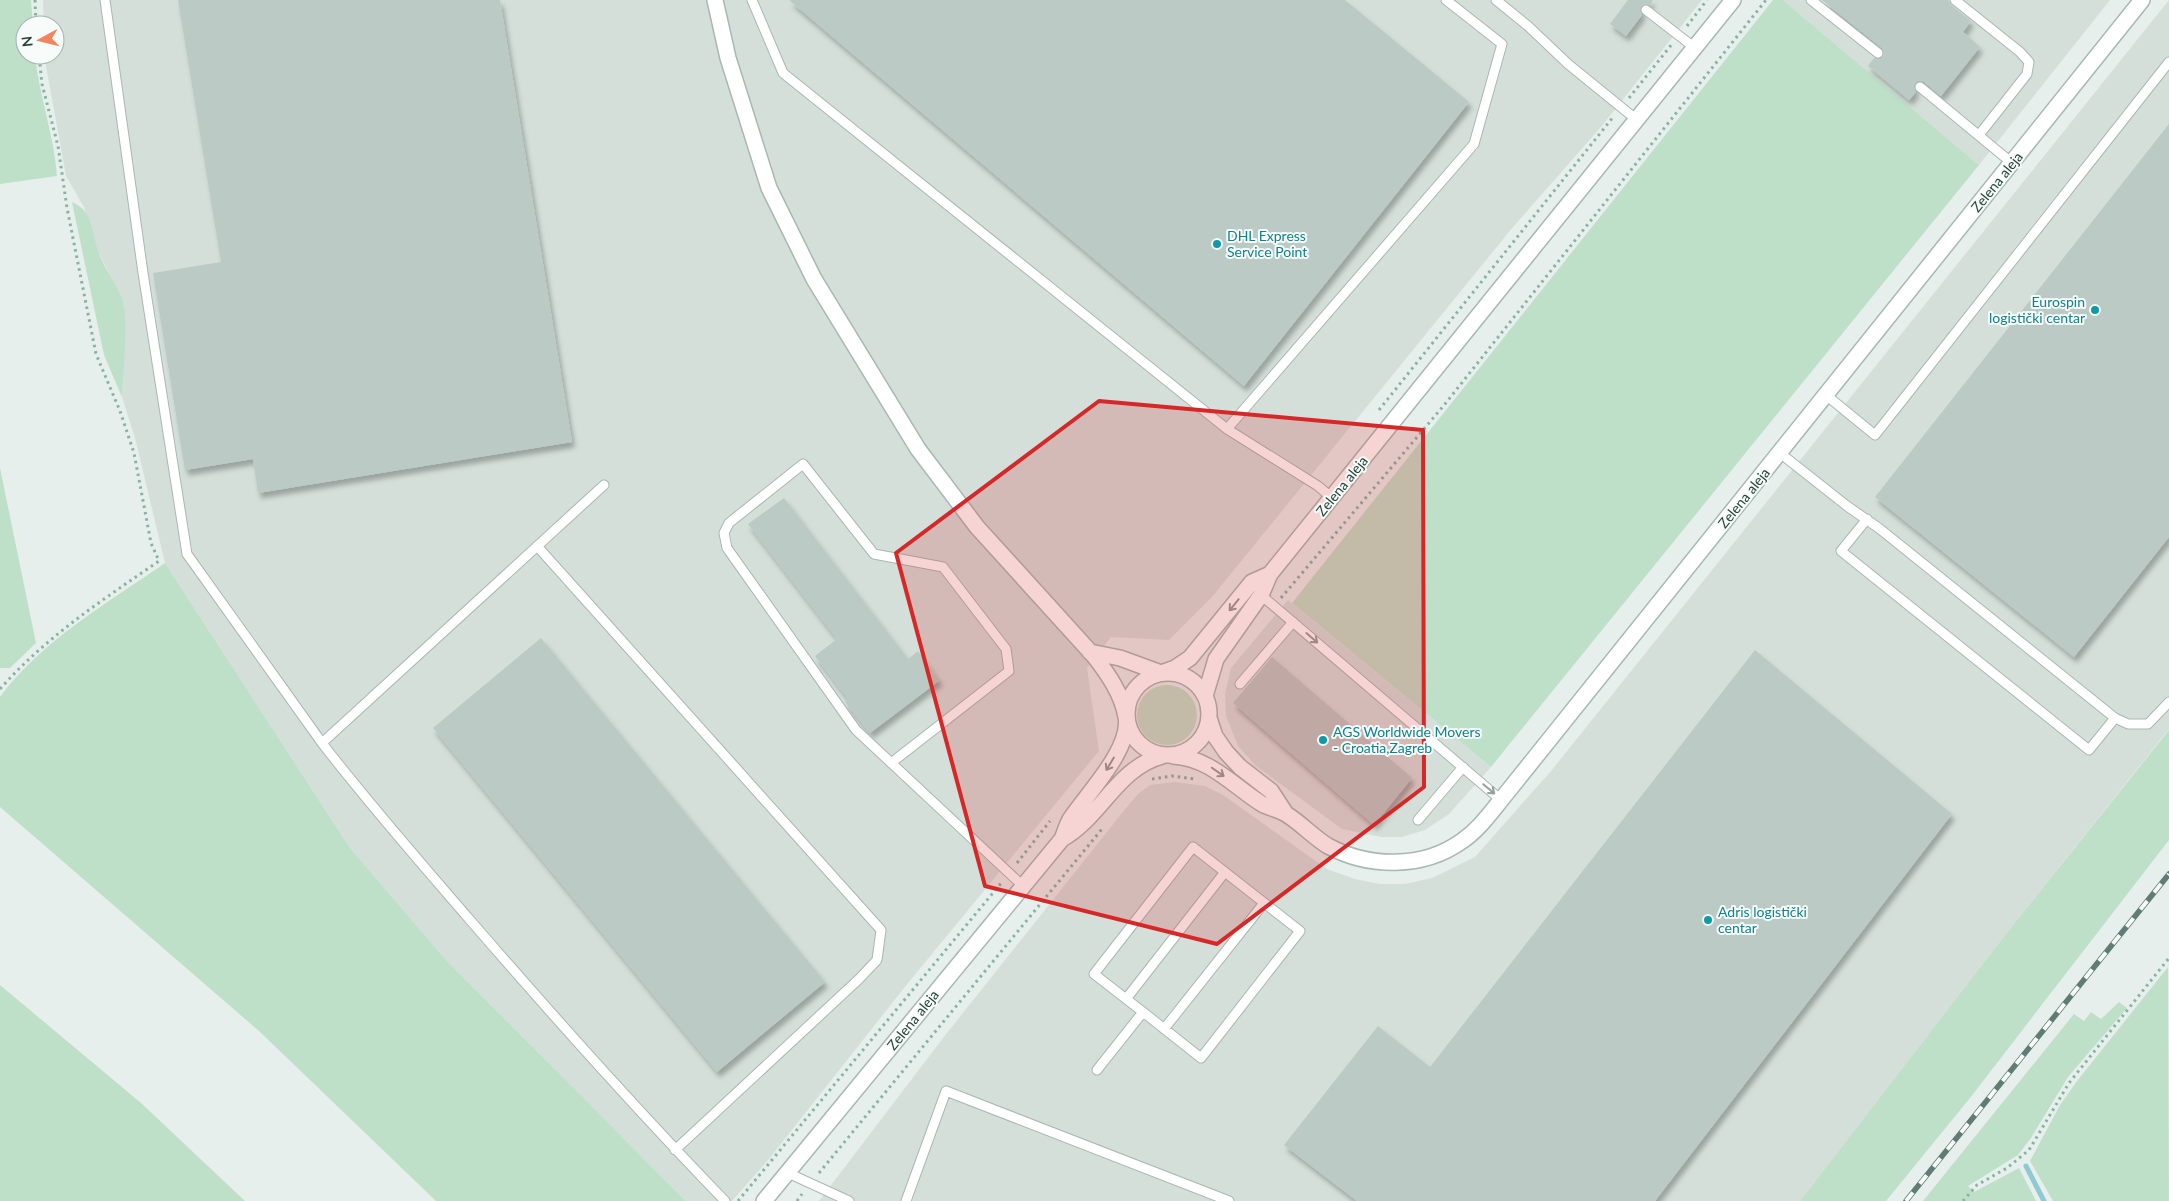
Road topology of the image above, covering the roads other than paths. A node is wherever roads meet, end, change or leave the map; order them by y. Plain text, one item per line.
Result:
1 (104, 0) edge
2 (715, 0) edge
3 (752, 0) edge
4 (1446, 0) edge
5 (1496, 0) edge
6 (1733, 0) edge
7 (1811, 0) edge
8 (1955, 0) edge
9 (2142, 0) edge
10 (1646, 10) dead end
11 (1695, 48) junction
12 (1878, 53) dead end
13 (2169, 62) edge
14 (1920, 87) dead end
15 (1637, 120) junction
16 (1979, 134) junction
17 (2012, 163) junction
18 (1826, 395) junction
19 (1227, 429) junction
20 (1780, 453) junction
21 (604, 485) dead end
22 (1332, 498) junction
23 (1866, 519) junction
24 (537, 546) junction
25 (1270, 574) junction
26 (1262, 595) junction
27 (1293, 622) junction
28 (1090, 652) junction
29 (1161, 674) junction
30 (1240, 684) dead end
31 (1205, 696) junction
32 (2169, 702) edge
33 (1127, 718) junction
34 (1209, 718) junction
35 (2115, 718) junction
36 (322, 743) junction
37 (1168, 756) junction
38 (890, 763) junction
39 (1463, 767) junction
40 (1502, 800) junction
41 (1286, 814) junction
42 (1418, 820) dead end
43 (1062, 839) junction
44 (1225, 872) junction
45 (1023, 886) junction
46 (1264, 903) junction
47 (1126, 999) junction
48 (1143, 1012) junction
49 (1164, 1028) junction
50 (1097, 1070) dead end
51 (676, 1150) junction
52 (788, 1173) junction
53 (725, 1201) edge
54 (764, 1201) edge
55 (849, 1201) edge
56 (906, 1201) edge
57 (1229, 1201) edge

1 - 36 lane
2 - 28 street
3 - 19 lane
4 - 19 lane
5 - 15 lane
6 - 11 street, Zelena aleja
7 - 12 lane
8 - 16 lane
9 - 17 street, Zelena aleja
10 - 11 lane
11 - 15 street, Zelena aleja
13 - 18 lane
14 - 16 lane
15 - 22 street, Zelena aleja
16 - 17 lane
17 - 18 street, Zelena aleja
18 - 20 street, Zelena aleja
19 - 22 lane
20 - 23 lane
20 - 40 street, Zelena aleja
21 - 24 lane
22 - 25 street, Zelena aleja
23 - 35 lane
23 - 35 lane
24 - 36 lane
24 - 51 lane
25 - 26 street, Zelena aleja
25 -> 29 street, Zelena aleja
26 - 27 lane
26 - 31 street, Zelena aleja
27 - 30 lane
27 -> 39 lane
28 - 29 street
28 - 33 street
29 - 31 street
29 - 33 street, Zelena aleja
31 - 34 street, Zelena aleja
32 - 35 lane
33 - 37 street, Zelena aleja
33 -> 43 street, Zelena aleja
34 - 37 street, Zelena aleja
34 - 41 street, Zelena aleja
36 - 51 lane
37 -> 41 street, Zelena aleja
37 - 43 street, Zelena aleja
38 - 38 lane
38 - 45 lane
39 -> 40 lane
39 - 42 lane
40 - 41 street, Zelena aleja
43 - 45 street, Zelena aleja
44 - 46 lane
44 - 47 lane
44 - 47 lane
45 - 52 street, Zelena aleja
46 - 49 lane
46 - 49 lane
47 - 48 lane
48 - 49 lane
48 - 50 lane
51 - 53 lane
52 - 54 street, Zelena aleja
52 - 55 lane
56 - 57 lane

